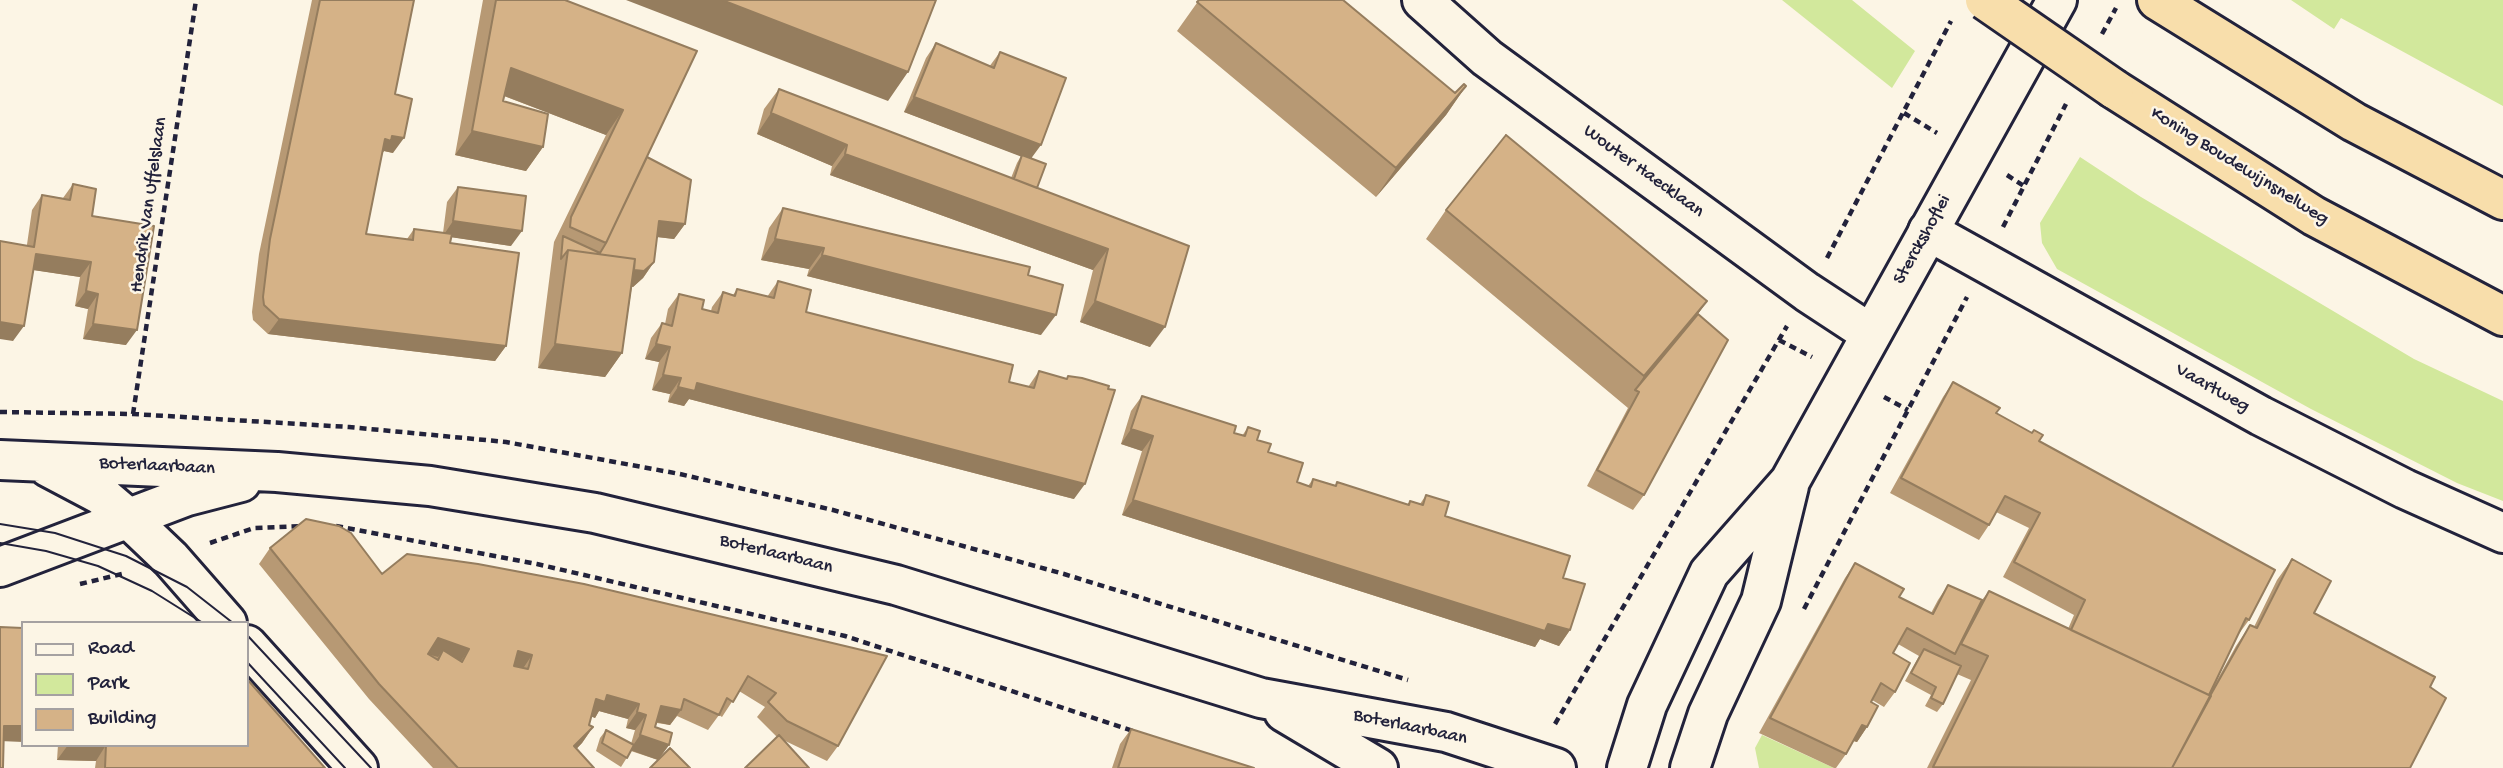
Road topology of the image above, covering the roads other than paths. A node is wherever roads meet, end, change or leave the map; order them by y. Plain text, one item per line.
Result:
1 (1422, 0) edge
2 (2057, 0) edge
3 (2158, 1) edge
4 (1971, 6) edge
5 (2503, 200) edge
6 (1928, 231) junction
7 (2503, 316) edge
8 (1871, 334) junction
9 (0, 460) edge
10 (37, 461) junction
11 (277, 472) junction
12 (1790, 481) junction
13 (128, 518) junction
14 (2503, 533) edge
15 (0, 567) edge
16 (225, 621) edge
17 (248, 646) edge
18 (1261, 698) junction
19 (358, 768) edge
20 (1378, 768) edge
21 (1556, 768) edge
22 (1627, 768) edge
23 (1690, 768) edge

1 - 8 street, Wouter Haecklaan
2 - 6 street, Sterckshoflei
3 - 5 highway
4 - 7 highway, Koning Boudewijnsnelweg, bridge
6 - 8 street, Sterckshoflei
6 - 14 street, Vaartweg
8 - 12 street, Sterckshoflei
9 - 10 street, Boterlaarbaan
10 - 11 street, Boterlaarbaan
10 - 13 street
11 - 13 street, Boterlaarbaan
11 - 18 street, Boterlaarbaan
12 - 22 street, Sterckshoflei
12 - 23 street, Sterckshoflei
13 - 15 street, Boterlaarbaan
13 - 16 street
17 - 19 street
18 - 20 street, Boterlaarbaan
18 - 21 street, Boterlaarbaan

